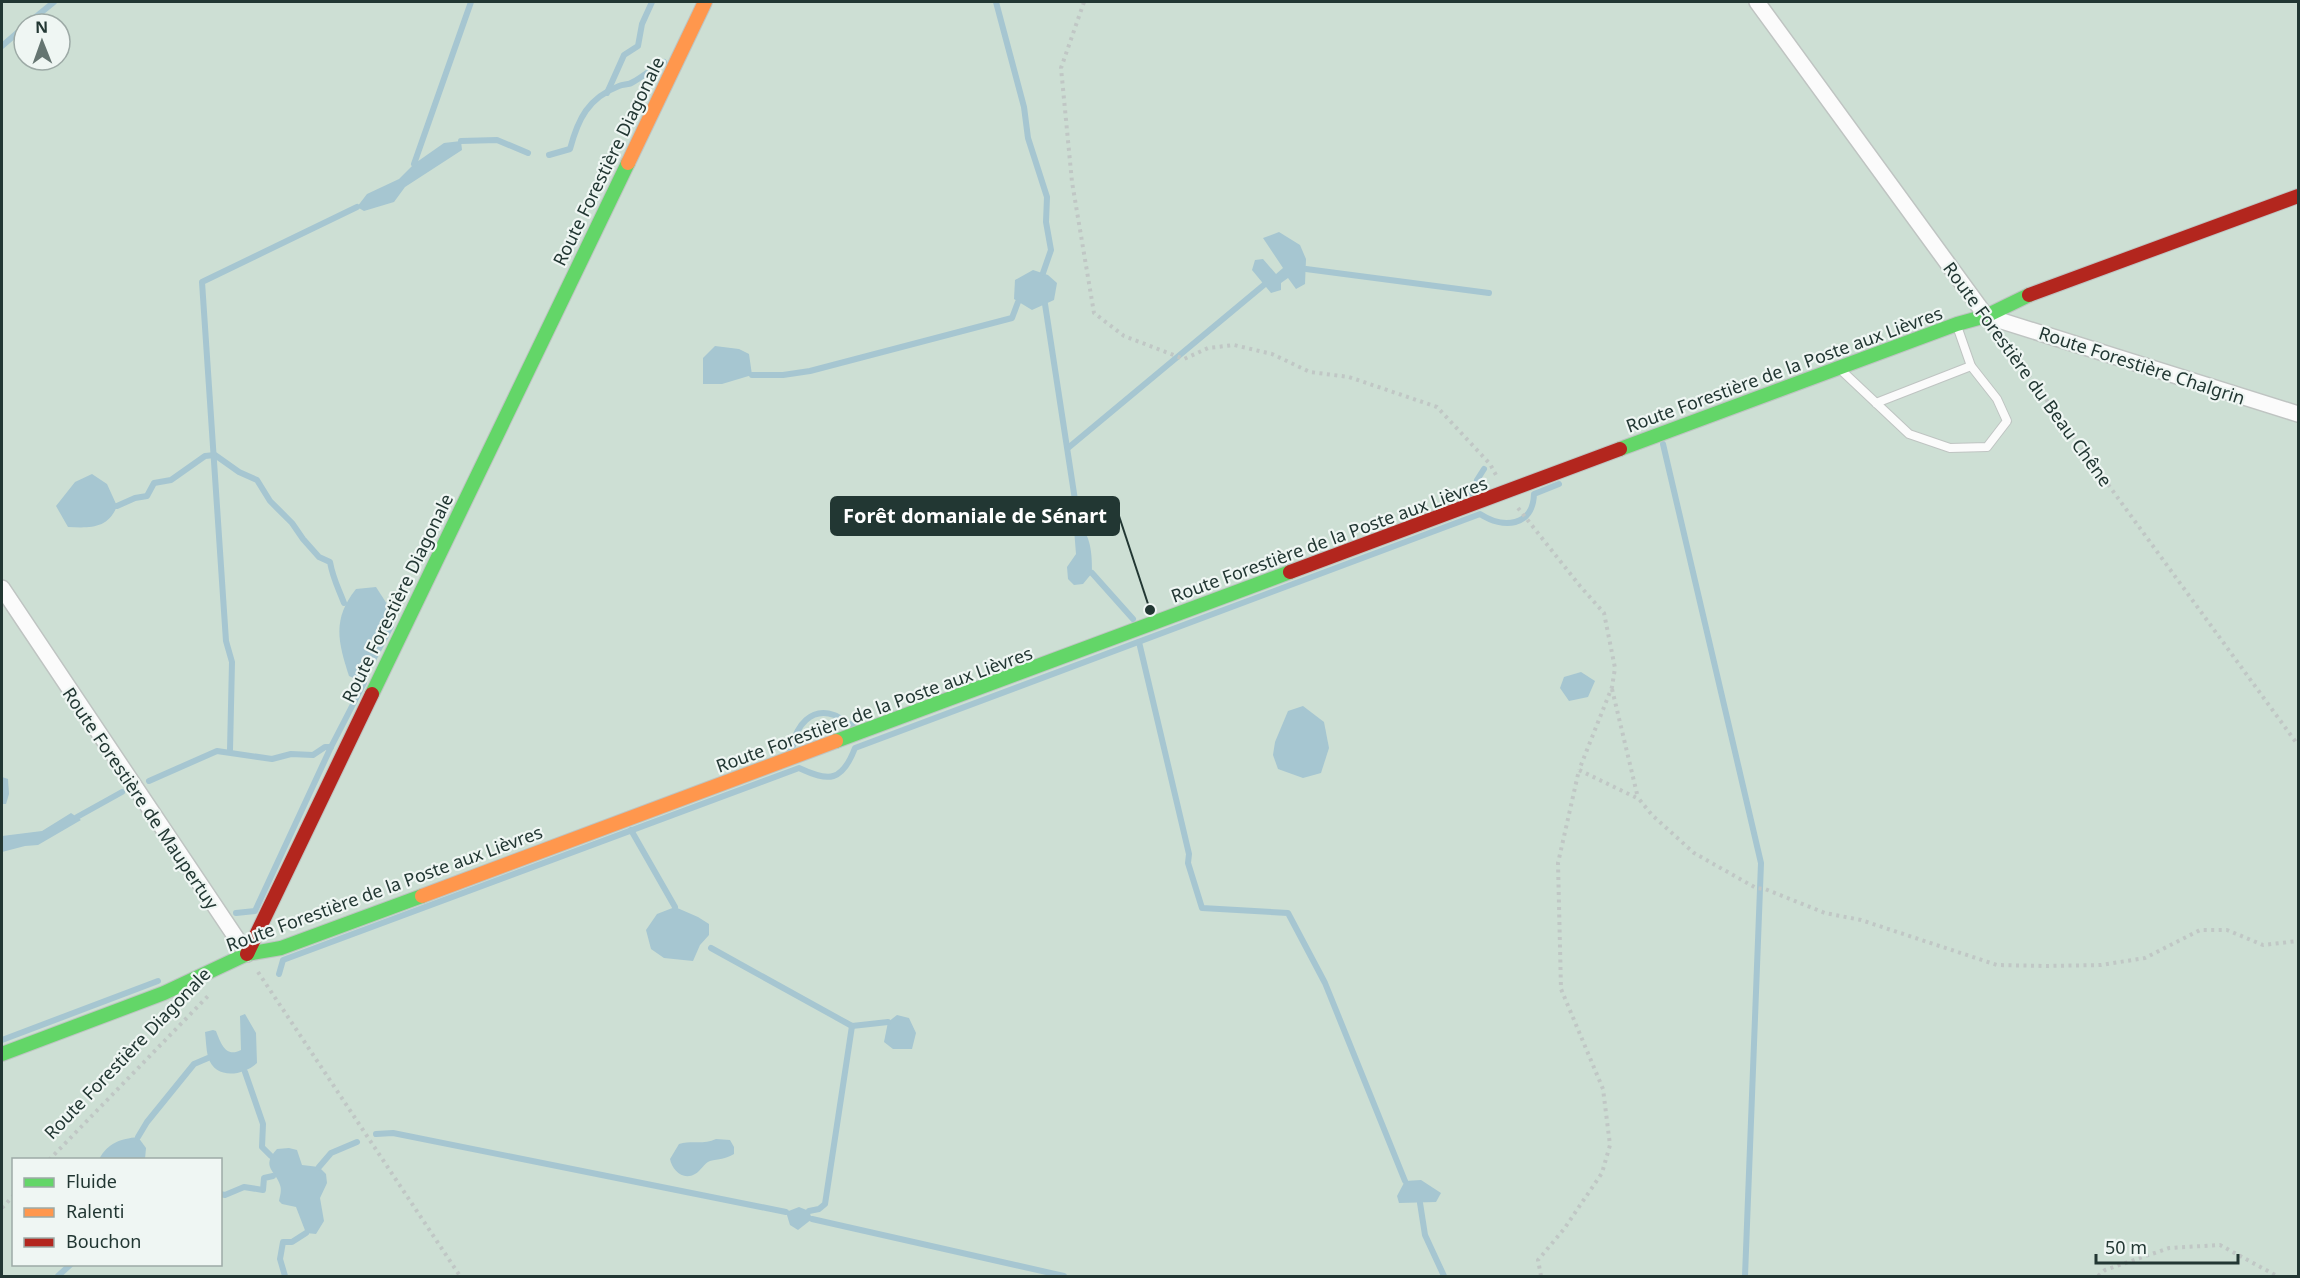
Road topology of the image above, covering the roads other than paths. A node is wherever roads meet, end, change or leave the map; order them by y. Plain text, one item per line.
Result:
1 (705, 2) edge
2 (1757, 2) edge
3 (2298, 196) edge
4 (1986, 316) junction
5 (1957, 324) junction
6 (1971, 366) junction
7 (1839, 368) junction
8 (1876, 403) junction
9 (2298, 414) edge
10 (2, 588) edge
11 (247, 954) junction
12 (2, 1054) edge

1 - 11 street, Route Forestière Diagonale
2 - 4 street, Route Forestière du Beau Chêne
3 - 4 street, Route Forestière de la Poste aux Lièvres
4 - 5 street, Route Forestière de la Poste aux Lièvres
4 - 9 street, Route Forestière Chalgrin
5 - 6 lane
5 - 7 street, Route Forestière de la Poste aux Lièvres
6 - 8 lane
6 - 8 lane
7 - 8 lane
7 - 11 street, Route Forestière de la Poste aux Lièvres
10 - 11 street, Route Forestière de Maupertuy
11 - 12 street, Route Forestière de la Poste aux Lièvres

